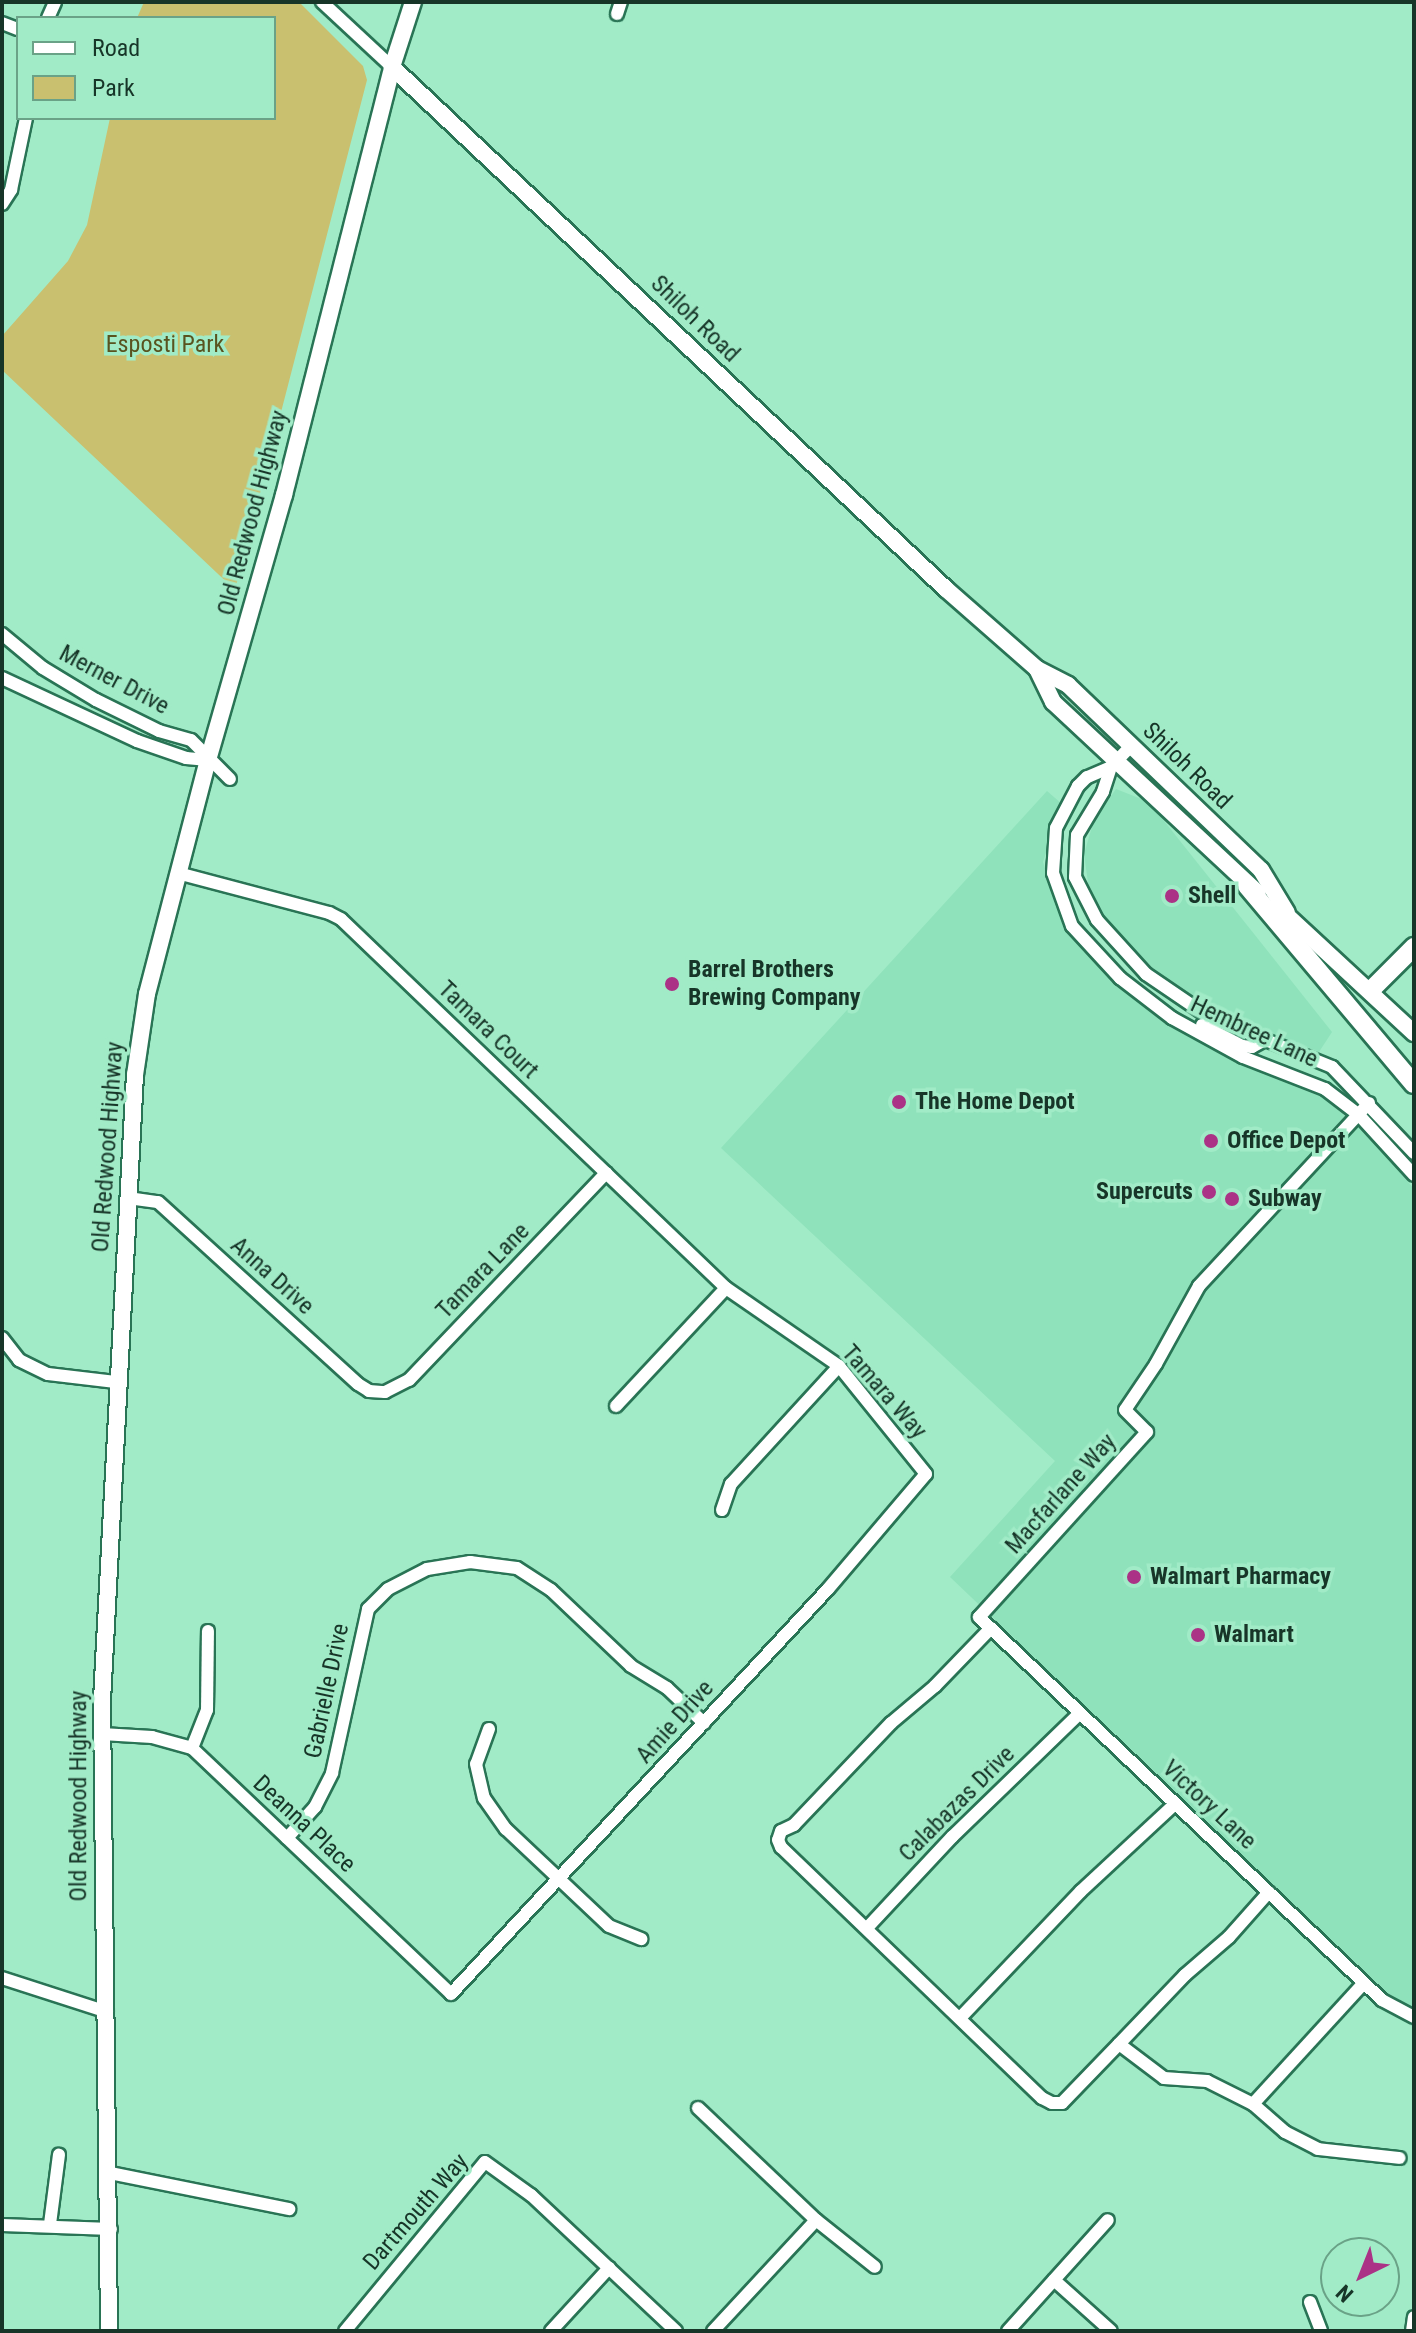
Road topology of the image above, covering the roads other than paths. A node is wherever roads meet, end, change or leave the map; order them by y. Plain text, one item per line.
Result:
1 (322, 2) edge
2 (413, 2) edge
3 (392, 67) junction
4 (26, 120) edge
5 (2, 204) edge
6 (2, 634) edge
7 (1037, 669) junction
8 (2, 678) edge
9 (1131, 746) junction
10 (208, 760) junction
11 (1114, 764) junction
12 (230, 779) dead end
13 (181, 874) junction
14 (1247, 886) junction
15 (1287, 913) junction
16 (1414, 947) edge
17 (1371, 990) junction
18 (1172, 1018) junction
19 (1414, 1033) edge
20 (1263, 1041) junction
21 (1414, 1084) edge
22 (1369, 1103) junction
23 (1359, 1115) junction
24 (1414, 1153) edge
25 (606, 1173) junction
26 (1414, 1175) edge
27 (128, 1198) junction
28 (726, 1288) junction
29 (2, 1338) edge
30 (839, 1366) junction
31 (116, 1382) junction
32 (385, 1392) joint
33 (616, 1406) dead end
34 (926, 1474) joint
35 (722, 1510) dead end
36 (979, 1617) joint
37 (991, 1628) junction
38 (208, 1631) dead end
39 (1080, 1713) junction
40 (704, 1723) junction
41 (489, 1729) dead end
42 (102, 1734) junction
43 (192, 1748) junction
44 (1175, 1804) junction
45 (287, 1838) junction
46 (561, 1880) junction
47 (1269, 1892) junction
48 (867, 1928) junction
49 (642, 1939) dead end
50 (2, 1978) edge
51 (1364, 1983) junction
52 (451, 1994) joint
53 (107, 2012) junction
54 (1414, 2017) edge
55 (960, 2018) junction
56 (1119, 2044) junction
57 (1253, 2104) junction
58 (698, 2108) dead end
59 (59, 2155) dead end
60 (1400, 2158) dead end
61 (110, 2173) junction
62 (289, 2209) dead end
63 (816, 2220) junction
64 (1108, 2220) dead end
65 (50, 2224) junction
66 (2, 2225) edge
67 (111, 2229) junction
68 (875, 2267) dead end
69 (609, 2268) junction
70 (1054, 2280) junction
71 (1310, 2302) dead end
72 (1414, 2317) edge
73 (109, 2331) edge
74 (345, 2331) edge
75 (551, 2331) edge
76 (676, 2331) edge
77 (713, 2331) edge
78 (1008, 2331) edge
79 (1111, 2331) edge
80 (1321, 2331) edge
81 (1412, 2331) edge

1 - 3 street, Shiloh Road
2 - 3 main road, Old Redwood Highway
3 - 7 main road, Shiloh Road
3 - 10 main road, Old Redwood Highway
4 - 5 street
6 - 10 street, Merner Drive
7 - 9 main road, Shiloh Road
7 - 11 main road, Shiloh Road
8 - 10 street, Merner Drive
9 - 11 street, Hembree Lane
9 - 15 main road, Shiloh Road
10 - 12 street, Merner Drive
10 - 13 main road, Old Redwood Highway
11 - 14 main road, Shiloh Road
11 - 18 street, Hembree Lane
11 - 20 street, Hembree Lane
13 - 25 street, Tamara Court
13 - 27 main road, Old Redwood Highway
14 - 15 main road, Shiloh Road
14 - 21 highway
15 - 17 main road, Shiloh Road
16 - 17 highway
17 - 19 main road, Shiloh Road
18 - 20 street
18 - 23 street, Hembree Lane
20 - 22 street, Hembree Lane
22 - 23 street, Macfarlane Way
22 - 24 street, Hembree Lane
23 - 26 street, Hembree Lane
23 - 36 street, Macfarlane Way
25 - 28 street, Tamara Court
25 - 32 street, Tamara Lane
27 - 31 main road, Old Redwood Highway
27 - 32 street, Anna Drive
28 - 30 street, Tamara Way
28 - 33 street
29 - 31 street
30 - 34 street, Tamara Way
30 - 35 street
31 - 42 main road, Old Redwood Highway
34 - 40 street, Amie Drive
36 - 37 street, Victory Lane
37 - 39 street, Victory Lane
37 - 48 street
38 - 43 street
39 - 44 street, Victory Lane
39 - 48 street, Calabazas Drive
40 - 45 street, Gabrielle Drive
40 - 46 street, Amie Drive
41 - 46 street
42 - 43 street, Deanna Place
42 - 53 main road, Old Redwood Highway
43 - 45 street, Deanna Place
44 - 47 street, Victory Lane
44 - 55 street
45 - 52 street, Deanna Place
46 - 49 street
46 - 52 street, Amie Drive
47 - 51 street, Victory Lane
47 - 56 street
48 - 55 street
50 - 53 street
51 - 54 street, Victory Lane
51 - 57 street
53 - 61 main road, Old Redwood Highway
55 - 56 street
56 - 57 street
57 - 60 street
58 - 63 street
59 - 65 street
61 - 62 street
61 - 67 main road, Old Redwood Highway
63 - 68 street
63 - 77 street
64 - 70 street
65 - 66 street
65 - 67 street
67 - 73 main road, Old Redwood Highway
69 - 74 street, Dartmouth Way
69 - 75 street
69 - 76 street
70 - 78 street
70 - 79 street
71 - 80 street
72 - 81 street

